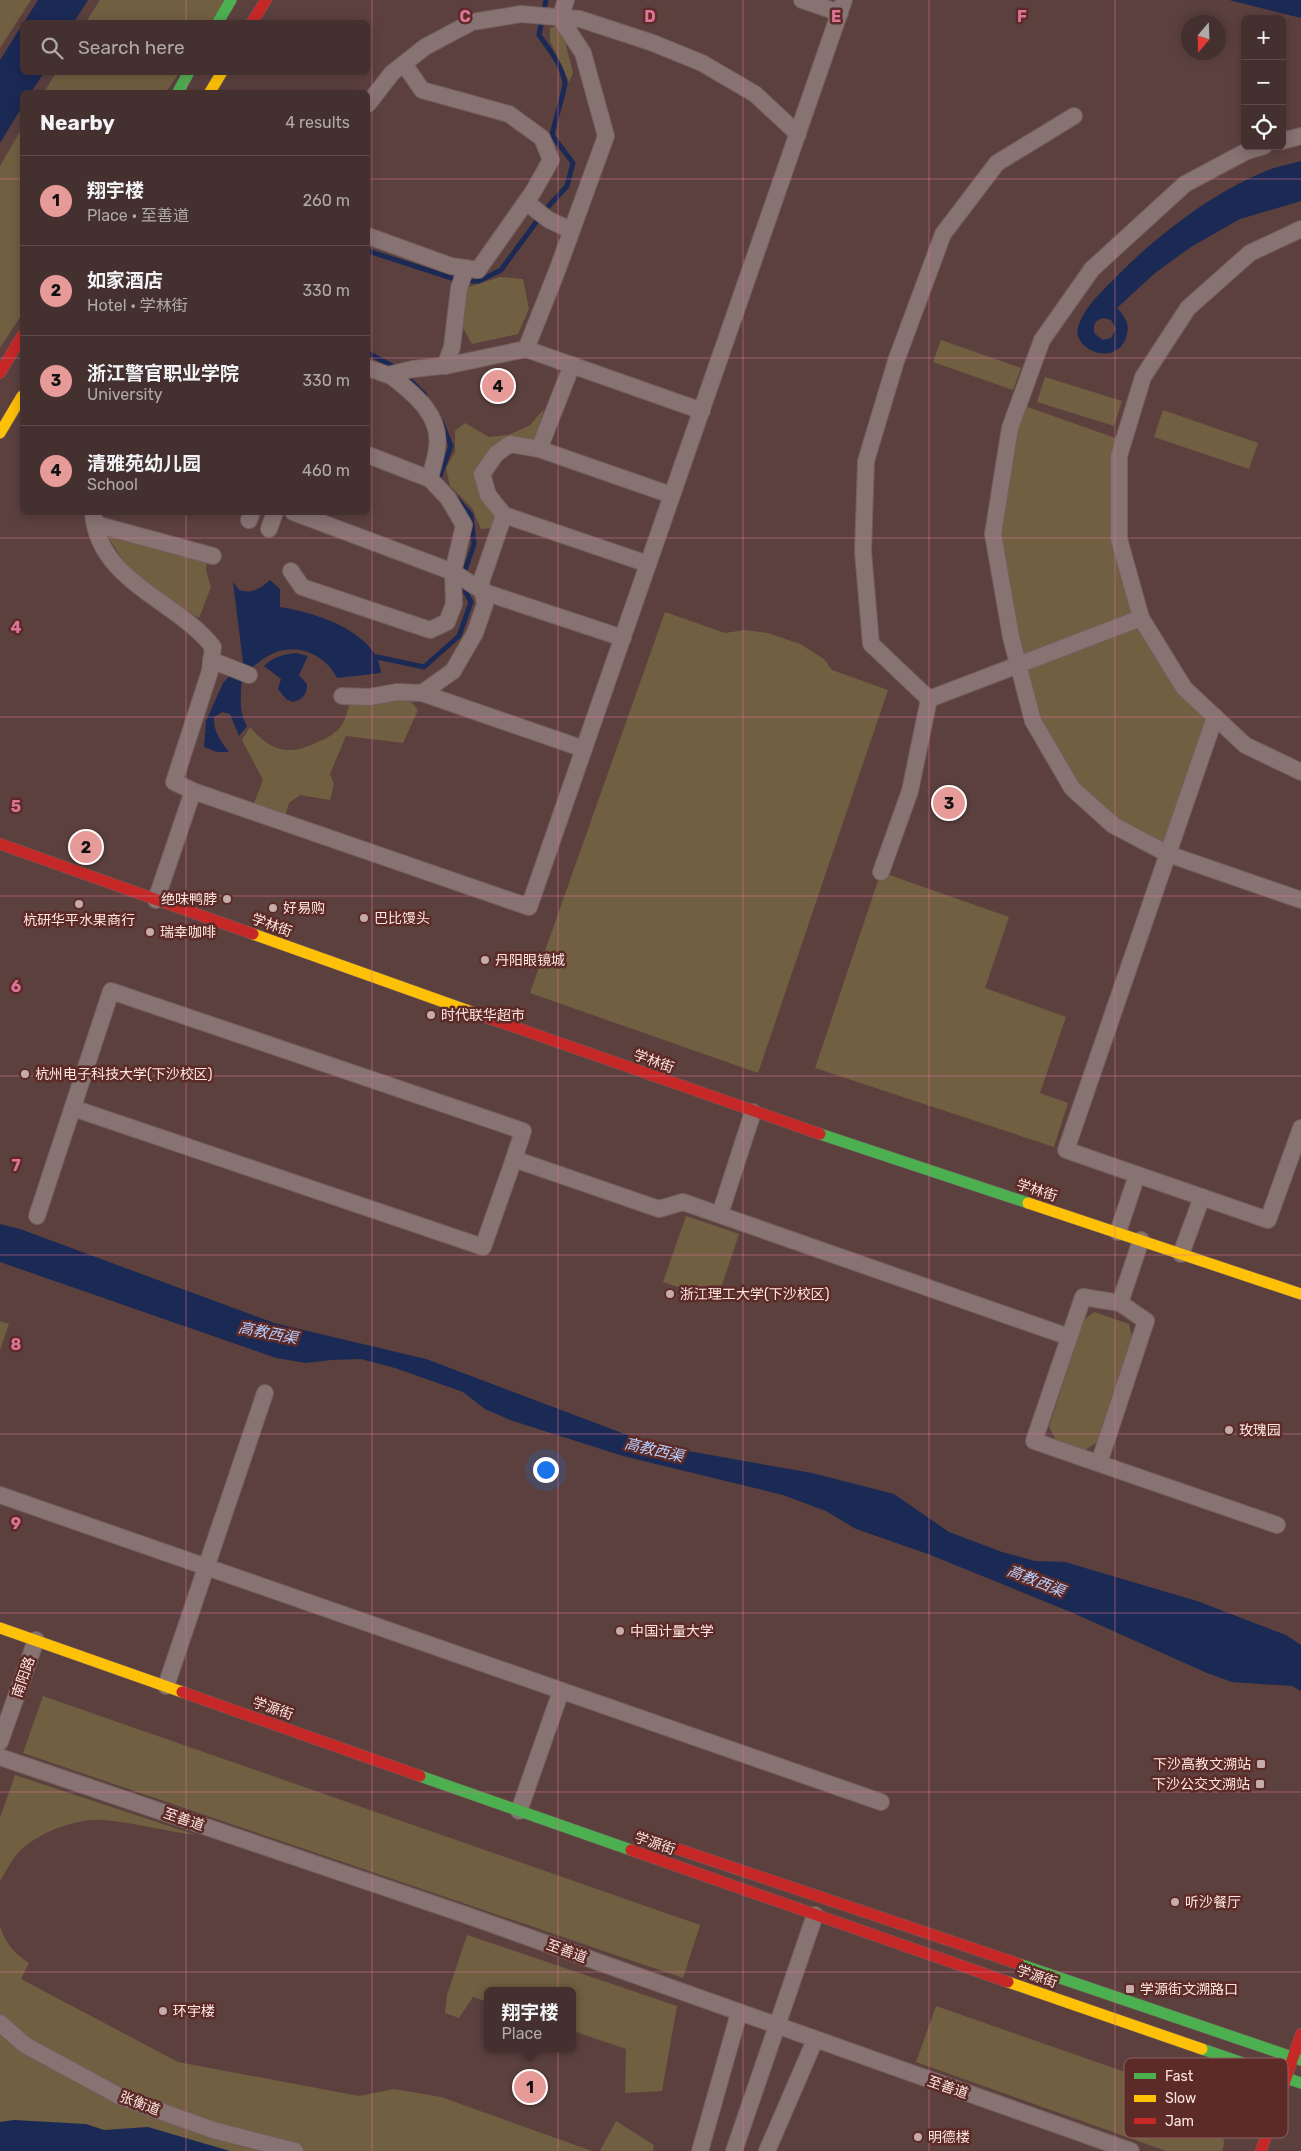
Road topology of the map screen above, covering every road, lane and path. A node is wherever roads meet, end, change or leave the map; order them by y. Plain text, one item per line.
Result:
1 (231, 0) edge
2 (266, 0) edge
3 (566, 0) edge
4 (802, 0) edge
5 (842, 6) edge
6 (557, 17) junction
7 (219, 20) edge
8 (253, 20) edge
9 (404, 64) junction
10 (187, 75) edge
11 (220, 75) edge
12 (179, 90) edge
13 (211, 90) edge
14 (370, 101) edge
15 (1074, 116) dead end
16 (798, 134) junction
17 (1301, 136) edge
18 (1286, 140) edge
19 (1250, 150) edge
20 (529, 205) junction
21 (1301, 229) edge
22 (571, 230) junction
23 (370, 237) edge
24 (465, 269) junction
25 (20, 339) edge
26 (526, 349) junction
27 (572, 365) junction
28 (445, 366) junction
29 (370, 369) edge
30 (0, 373) edge
31 (390, 375) junction
32 (20, 399) edge
33 (702, 410) junction
34 (0, 433) edge
35 (539, 449) junction
36 (370, 456) edge
37 (430, 479) junction
38 (671, 495) junction
39 (274, 515) edge
40 (302, 515) edge
41 (504, 515) junction
42 (94, 518) edge
43 (270, 529) dead end
44 (213, 556) dead end
45 (648, 564) junction
46 (291, 571) dead end
47 (454, 572) junction
48 (478, 588) junction
49 (1141, 618) junction
50 (623, 638) junction
51 (211, 660) junction
52 (1018, 664) junction
53 (249, 675) dead end
54 (422, 692) junction
55 (342, 696) dead end
56 (928, 699) junction
57 (1215, 717) junction
58 (584, 748) junction
59 (1301, 772) edge
60 (193, 791) junction
61 (0, 844) edge
62 (1168, 854) junction
63 (881, 872) dead end
64 (156, 900) junction
65 (1301, 900) edge
66 (73, 1108) junction
67 (753, 1112) junction
68 (1301, 1128) edge
69 (514, 1159) junction
70 (1137, 1175) junction
71 (1202, 1197) junction
72 (720, 1214) junction
73 (38, 1216) dead end
74 (1118, 1232) junction
75 (1141, 1240) junction
76 (1181, 1254) junction
77 (1301, 1294) edge
78 (1120, 1303) junction
79 (1069, 1337) junction
80 (265, 1393) dead end
81 (1099, 1463) junction
82 (0, 1495) edge
83 (1277, 1525) dead end
84 (207, 1566) junction
85 (0, 1617) edge
86 (0, 1628) edge
87 (36, 1640) junction
88 (167, 1682) junction
89 (561, 1691) junction
90 (347, 1738) dead end
91 (0, 1742) edge
92 (0, 1757) edge
93 (523, 1801) junction
94 (881, 1802) dead end
95 (654, 1841) dead end
96 (815, 1915) junction
97 (739, 2013) junction
98 (0, 2023) edge
99 (777, 2026) junction
100 (1301, 2034) edge
101 (815, 2040) junction
102 (1228, 2058) edge
103 (1297, 2059) edge
104 (1288, 2075) edge
105 (1288, 2079) edge
106 (1301, 2083) edge
107 (1265, 2138) edge
108 (295, 2151) edge
109 (700, 2151) edge
110 (734, 2151) edge
111 (768, 2151) edge
112 (1131, 2151) edge
113 (1261, 2151) edge

1 - 7 main road
2 - 8 main road
3 - 6 street
4 - 5 street
5 - 16 street
6 - 9 street
6 - 16 street
6 - 22 street
9 - 14 street
9 - 20 street
10 - 12 main road
11 - 13 main road
15 - 56 street
16 - 33 street
17 - 18 street
19 - 52 street
20 - 22 street
20 - 24 street
21 - 49 street
22 - 26 street
23 - 24 street
24 - 28 street
25 - 30 main road
26 - 27 street
26 - 28 street
27 - 33 street
27 - 35 street
28 - 31 street
29 - 31 street
31 - 37 street
32 - 34 main road
33 - 38 street
35 - 38 street
35 - 41 street
36 - 37 street
37 - 47 street
38 - 45 street
39 - 43 street
40 - 47 street
41 - 45 street
41 - 48 street
42 - 44 street
42 - 51 street
45 - 50 street
46 - 47 street
47 - 48 street
48 - 50 street
48 - 54 street
49 - 52 street
49 - 57 street
50 - 58 street
51 - 53 street
51 - 60 street
52 - 56 street
52 - 62 street
54 - 55 street
54 - 58 street
56 - 63 street
57 - 59 street
57 - 62 street
58 - 60 street
60 - 64 street
61 - 64 main road, 学林街
62 - 65 street
62 - 70 street
64 - 67 main road, 学林街
66 - 69 street
66 - 69 street
66 - 73 street
67 - 72 street
67 - 74 main road, 学林街
68 - 71 street
69 - 72 street
70 - 71 street
70 - 74 street
71 - 76 street
72 - 79 street
74 - 75 main road, 学林街
75 - 76 main road, 学林街
75 - 78 street
76 - 77 main road, 学林街
78 - 79 street
78 - 81 street
79 - 81 street
80 - 84 street
81 - 83 street
82 - 84 street
84 - 88 street
84 - 89 street
85 - 88 main road, 学源街
86 - 87 main road, 学源街
87 - 88 main road, 学源街
87 - 91 street, 南阳路
88 - 90 main road, 学源街
88 - 93 main road, 学源街
89 - 93 street
89 - 94 street
92 - 97 street, 至善道
93 - 96 main road, 学源街
95 - 103 main road, 学源街
96 - 99 street
96 - 102 main road, 学源街
97 - 99 street, 至善道
97 - 109 street
98 - 108 street, 张衡道
99 - 101 street, 至善道
99 - 110 street
100 - 103 main road
101 - 111 street
101 - 112 street, 至善道
103 - 104 main road
105 - 106 main road, 学源街
107 - 113 main road

